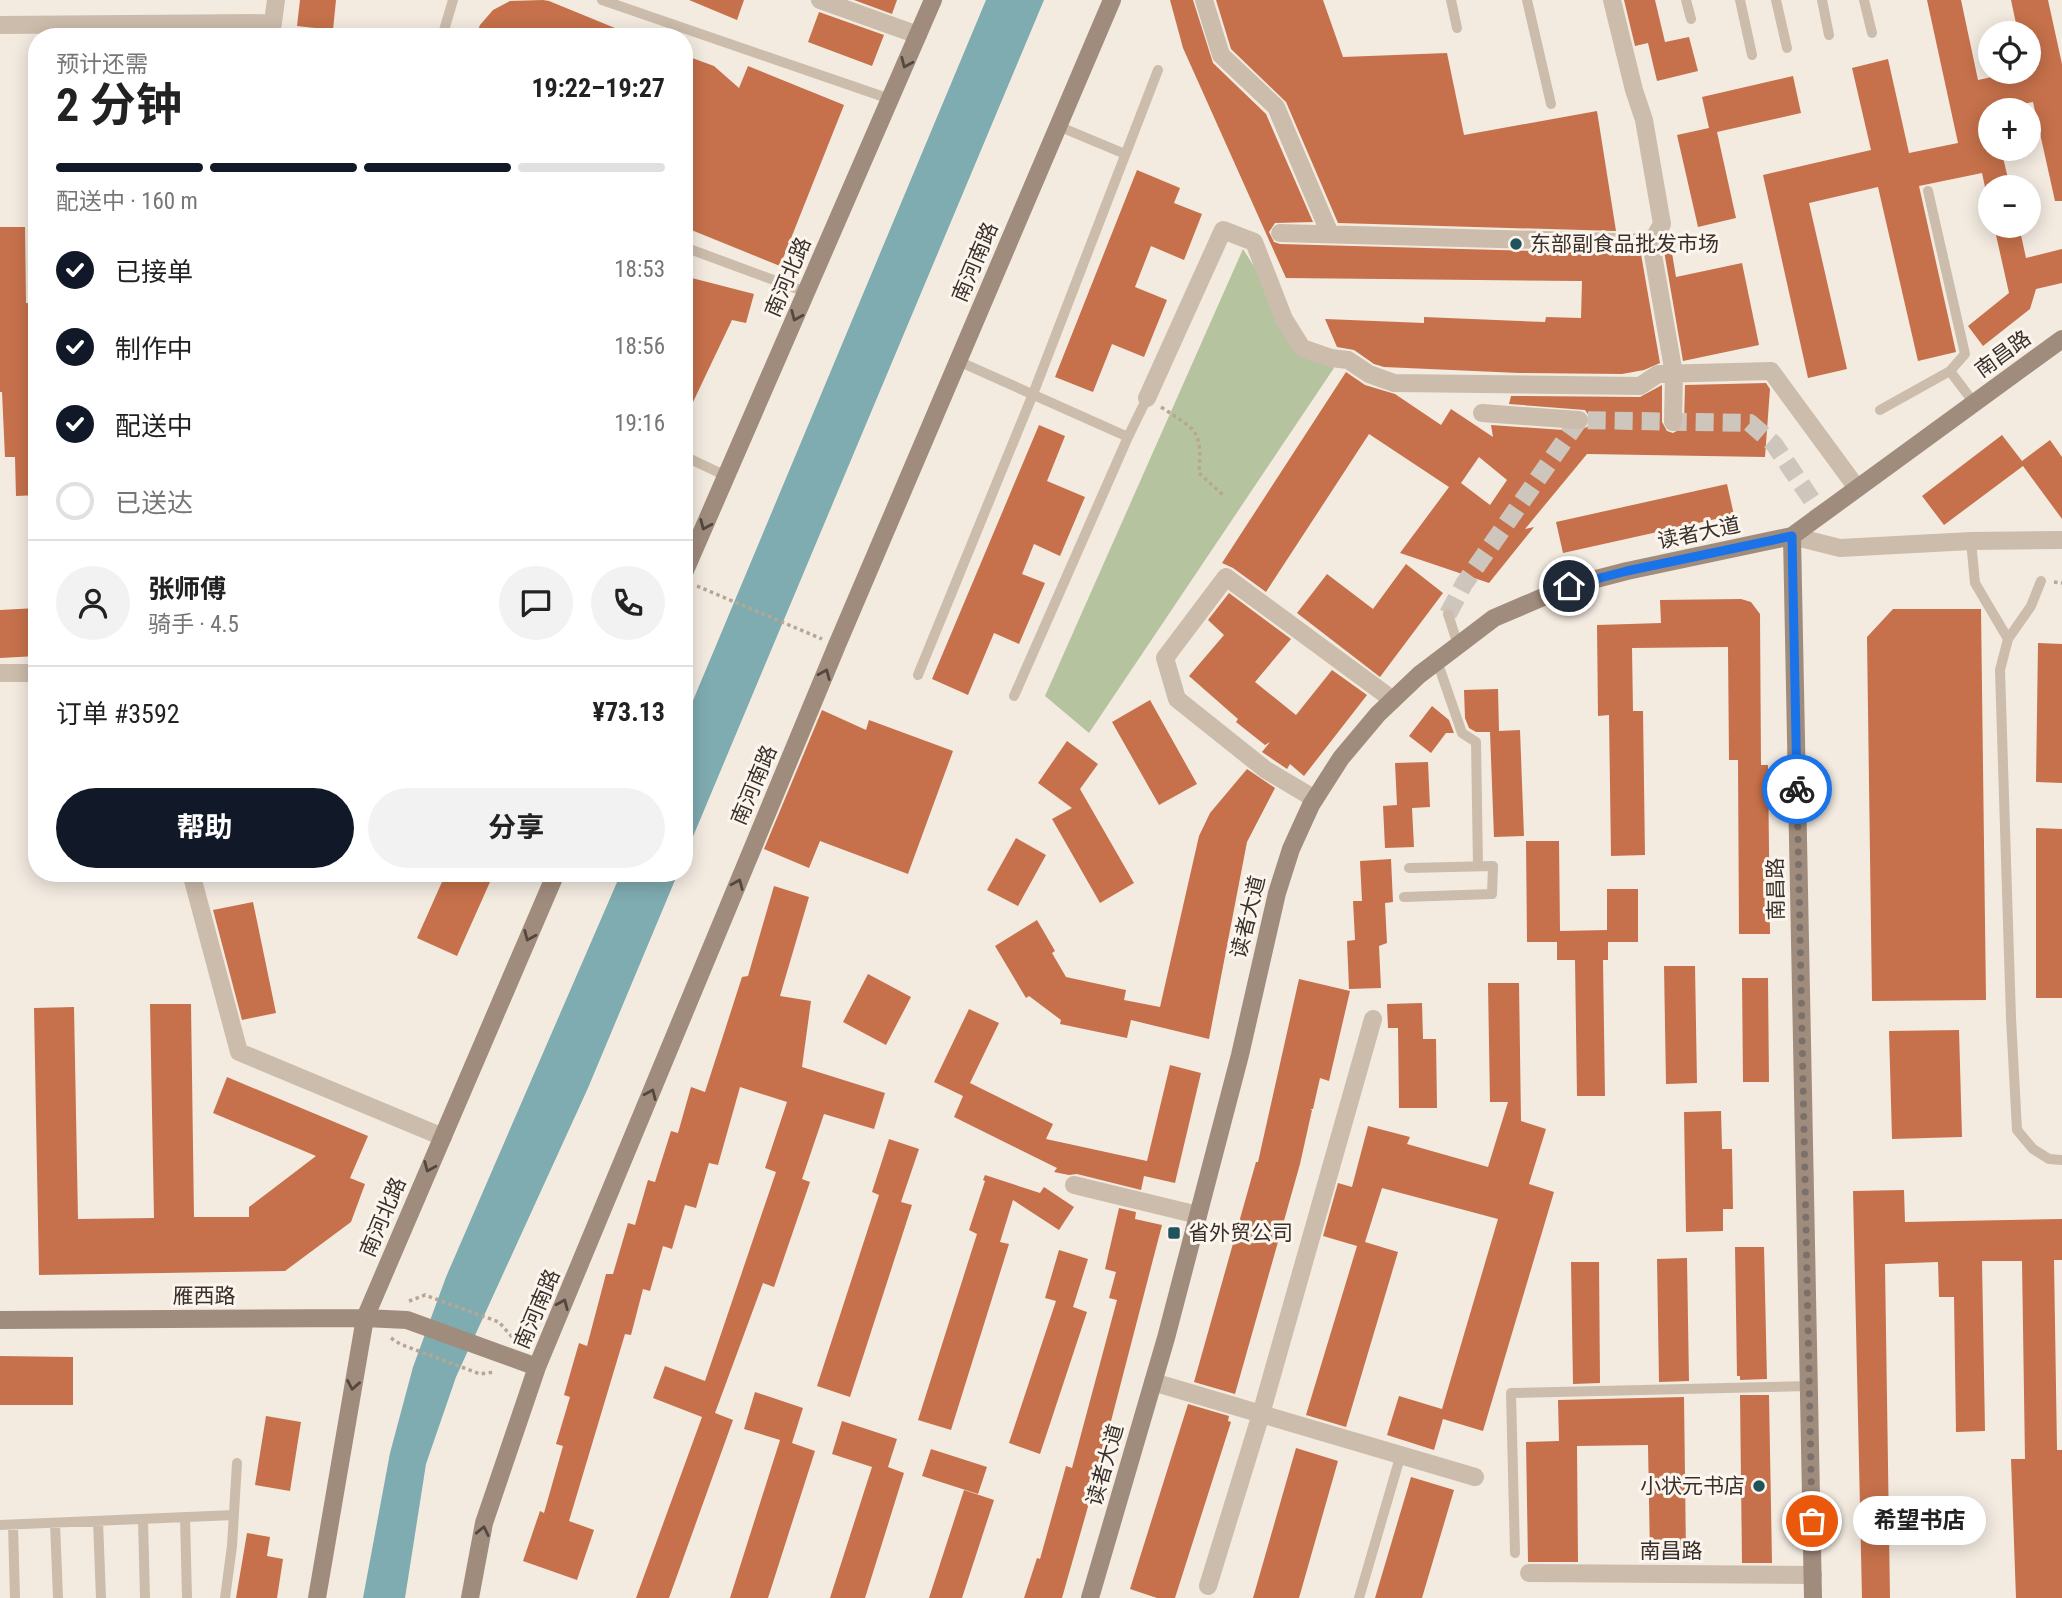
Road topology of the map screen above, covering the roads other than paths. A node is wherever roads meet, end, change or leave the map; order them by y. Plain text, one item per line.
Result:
1 (276, 0) edge
2 (453, 0) edge
3 (602, 0) edge
4 (820, 0) edge
5 (933, 0) edge
6 (1112, 0) edge
7 (1204, 0) edge
8 (1451, 0) edge
9 (1527, 0) edge
10 (1612, 0) edge
11 (1686, 0) edge
12 (1740, 0) edge
13 (1776, 0) edge
14 (1822, 0) edge
15 (1864, 0) edge
16 (1691, 19) dead end
17 (0, 25) edge
18 (163, 28) edge
19 (272, 28) edge
20 (445, 28) edge
21 (683, 28) edge
22 (1457, 28) dead end
23 (693, 31) edge
24 (1871, 33) dead end
25 (918, 35) junction
26 (1829, 35) dead end
27 (1787, 48) dead end
28 (1752, 55) dead end
29 (1158, 70) dead end
30 (890, 99) junction
31 (1551, 104) dead end
32 (1058, 126) junction
33 (1125, 154) junction
34 (1928, 191) dead end
35 (1280, 233) dead end
36 (1331, 234) junction
37 (1651, 243) junction
38 (693, 250) edge
39 (806, 292) junction
40 (2062, 339) edge
41 (958, 361) junction
42 (1950, 371) junction
43 (1674, 374) junction
44 (1033, 394) junction
45 (1147, 398) joint
46 (1973, 403) junction
47 (1880, 410) dead end
48 (1482, 413) dead end
49 (1579, 420) dead end
50 (1673, 422) dead end
51 (1128, 436) junction
52 (693, 460) edge
53 (726, 476) junction
54 (1857, 488) junction
55 (1792, 536) junction
56 (2062, 540) edge
57 (1971, 541) junction
58 (693, 552) edge
59 (2041, 581) dead end
60 (1448, 614) dead end
61 (2008, 639) junction
62 (1458, 645) junction
63 (1437, 661) junction
64 (0, 673) edge
65 (28, 673) edge
66 (918, 675) dead end
67 (1014, 696) dead end
68 (1393, 700) junction
69 (1315, 799) junction
70 (1478, 866) junction
71 (1409, 868) dead end
72 (193, 882) edge
73 (552, 882) edge
74 (1404, 897) dead end
75 (1373, 1019) dead end
76 (443, 1137) junction
77 (2062, 1160) edge
78 (1074, 1185) dead end
79 (1198, 1215) junction
80 (365, 1318) junction
81 (0, 1320) edge
82 (537, 1367) junction
83 (1153, 1382) junction
84 (1809, 1386) junction
85 (1261, 1414) junction
86 (1401, 1454) junction
87 (237, 1463) dead end
88 (1475, 1477) dead end
89 (234, 1515) junction
90 (186, 1517) junction
91 (143, 1519) junction
92 (98, 1521) junction
93 (55, 1523) junction
94 (0, 1525) edge
95 (13, 1525) junction
96 (1515, 1553) dead end
97 (1529, 1573) dead end
98 (1813, 1575) junction
99 (1208, 1586) dead end
100 (15, 1598) edge
101 (58, 1598) edge
102 (101, 1598) edge
103 (145, 1598) edge
104 (187, 1598) edge
105 (225, 1598) edge
106 (317, 1598) edge
107 (470, 1598) edge
108 (1090, 1598) edge
109 (1359, 1598) edge
110 (1813, 1598) edge

1 - 19 street
2 - 20 lane
3 - 21 lane
4 - 25 street
5 - 25 main road, 南河北路
6 - 32 main road, 南河南路
7 - 36 street
8 - 22 lane
9 - 31 lane
10 - 37 street
11 - 16 lane
12 - 28 lane
13 - 27 lane
14 - 26 lane
15 - 24 lane
17 - 18 street
23 - 30 lane
25 -> 30 main road, 南河北路
29 - 33 lane
30 - 39 main road, 南河北路
32 - 33 lane
32 - 41 main road, 南河南路
33 - 44 lane
34 - 42 lane
35 - 36 street
36 - 37 street
37 - 43 street
38 - 39 lane
39 -> 53 main road, 南河北路
40 - 46 main road, 南昌路
41 - 44 lane
82 -> 41 main road, 南河南路
42 - 46 lane
42 - 47 lane
43 - 45 street
43 - 50 street
43 - 54 street
44 - 51 lane
44 - 66 lane
45 - 51 lane
46 - 54 main road, 南昌路
48 - 49 street
51 - 67 lane
52 - 53 lane
53 -> 58 main road, 南河北路
54 - 55 main road, 南昌路
55 - 57 street
55 - 62 main road, 读者大道
55 - 84 main road, 南昌路
56 - 57 street
57 - 61 lane
59 - 61 lane
60 - 62 lane
61 - 77 lane
62 - 63 main road, 读者大道
63 - 68 main road, 读者大道
63 - 70 lane
64 - 65 street
68 - 69 main road, 读者大道
68 - 69 street
69 - 79 main road, 读者大道
70 - 71 lane
70 - 74 lane
72 - 76 street
73 -> 76 main road, 南河北路
75 - 85 street
76 -> 80 main road, 南河北路
78 - 79 street
79 - 83 main road, 读者大道
80 - 81 main road, 雁西路
80 - 82 main road, 雁西路
80 -> 106 main road, 南河北路
107 -> 82 main road, 南河南路
83 - 85 street
83 - 108 main road, 读者大道
84 - 96 lane
84 - 98 main road, 南昌路
85 - 86 street
85 - 99 street
86 - 88 street
86 - 109 lane
87 - 89 lane
89 - 90 lane
89 - 105 lane
90 - 91 lane
90 - 104 lane
91 - 92 lane
91 - 103 lane
92 - 93 lane
92 - 102 lane
93 - 95 lane
93 - 101 lane
94 - 95 lane
95 - 100 lane
97 - 98 street, 南昌路
98 - 110 main road, 南昌路

